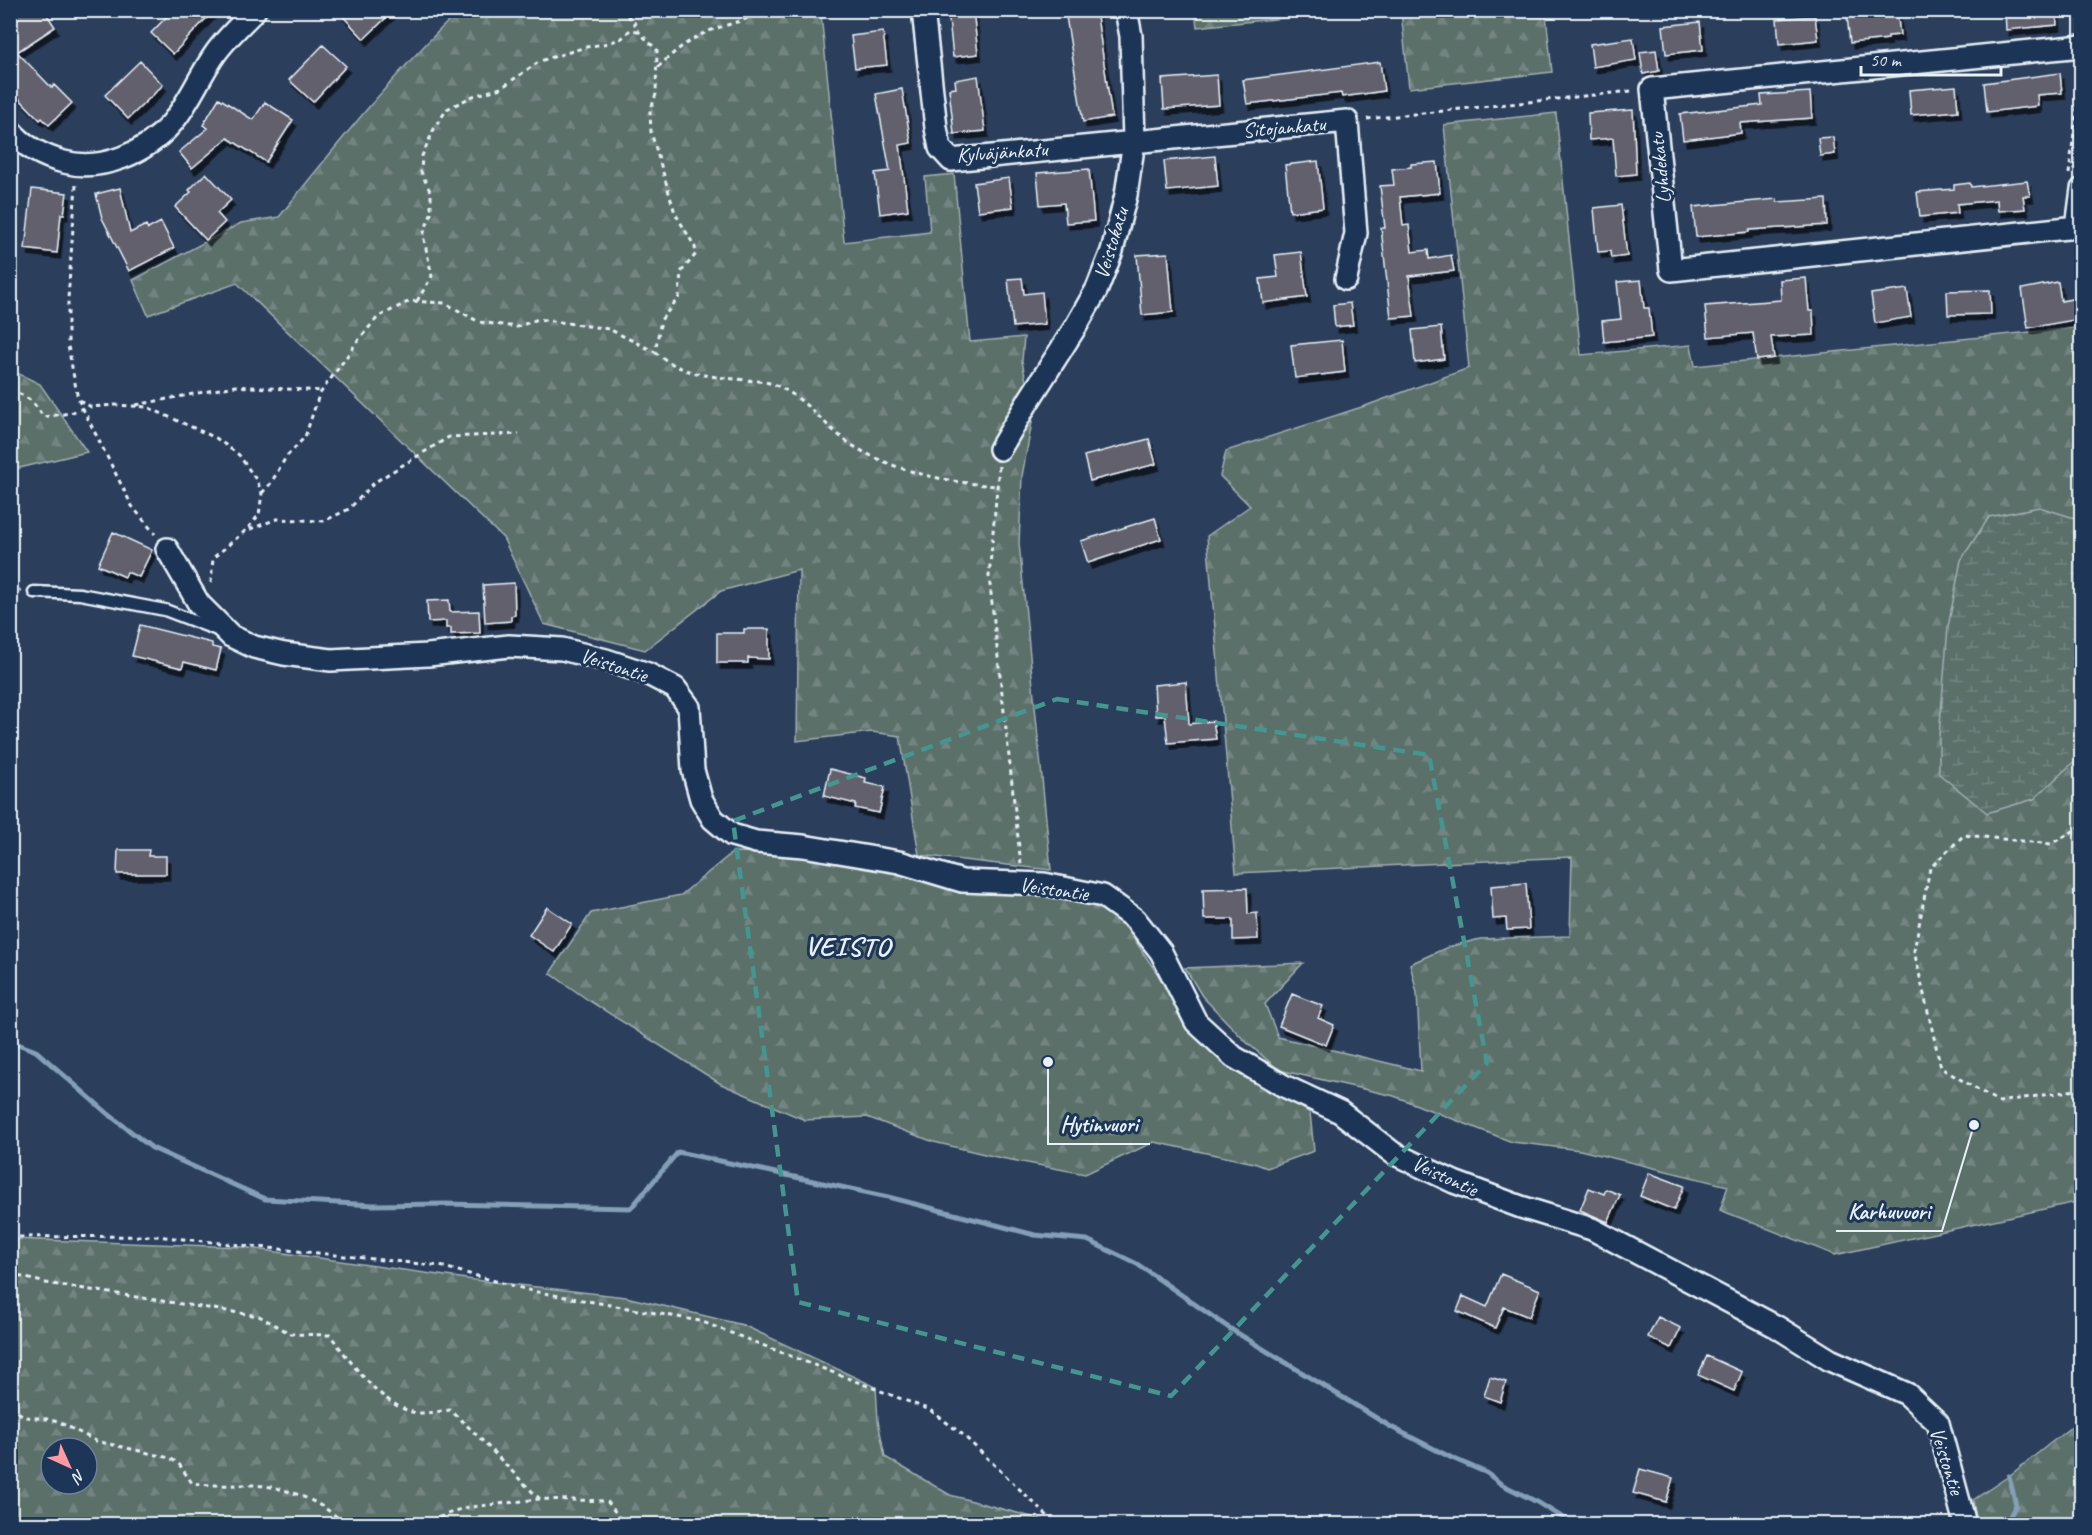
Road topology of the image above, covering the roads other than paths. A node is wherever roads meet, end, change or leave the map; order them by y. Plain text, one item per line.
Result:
1 (255, 10) edge
2 (922, 10) edge
3 (1126, 10) edge
4 (2082, 46) edge
5 (10, 130) edge
6 (1134, 141) junction
7 (2075, 186) edge
8 (1346, 279) dead end
9 (1000, 449) road end
10 (167, 549) road end
11 (34, 592) dead end
12 (231, 636) junction
13 (1965, 1524) edge

1 - 5 street
2 - 6 street, Kylväjänkatu
3 - 6 street, Veistokatu
4 - 7 street, Lyhdekatu
6 - 8 street, Sitojankatu
6 - 9 street, Veistokatu
10 - 12 street, Veistontie
11 - 12 lane
12 - 13 street, Veistontie

